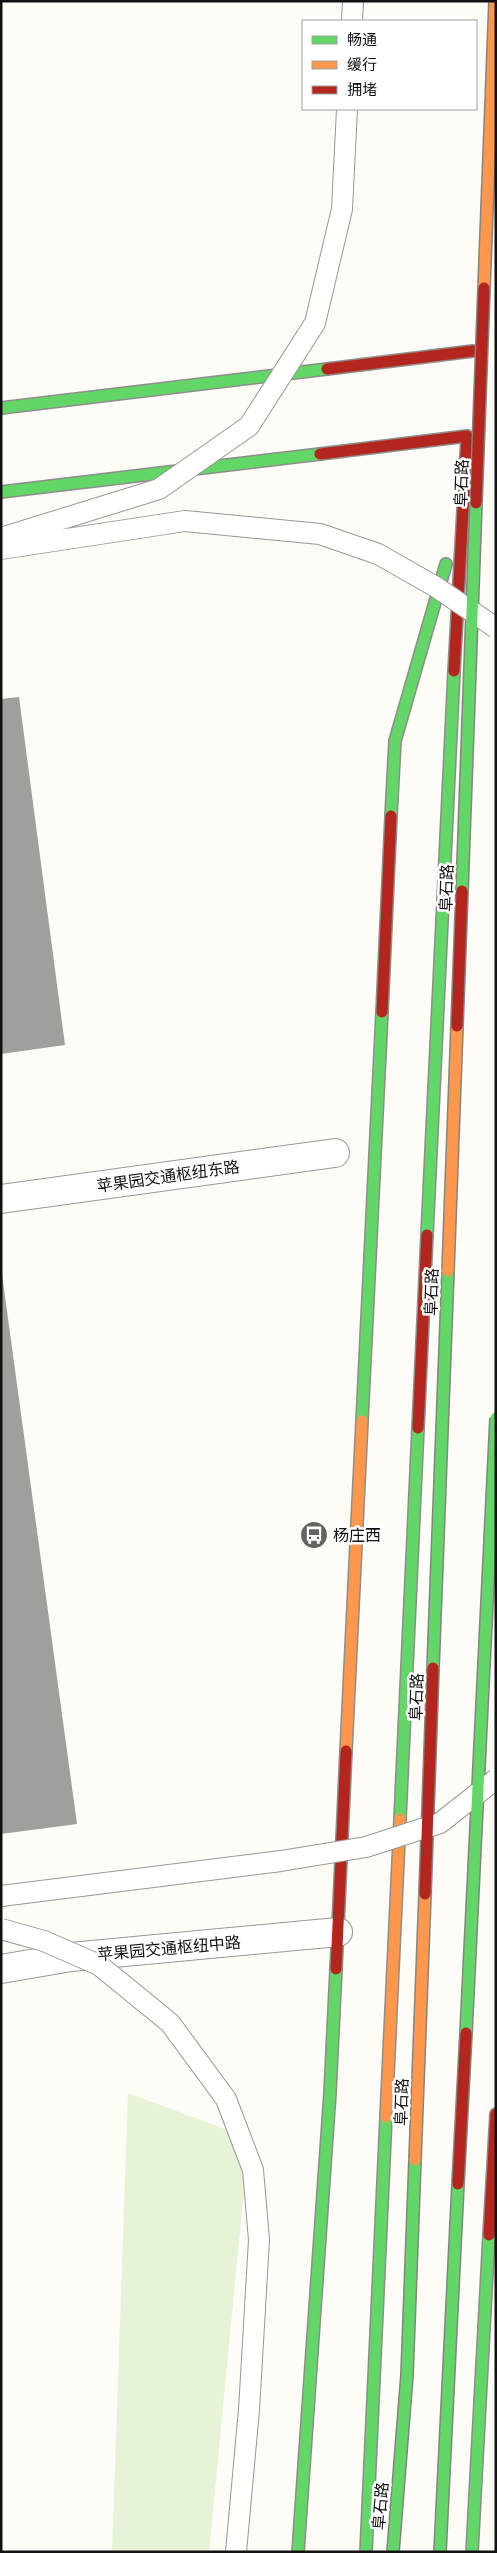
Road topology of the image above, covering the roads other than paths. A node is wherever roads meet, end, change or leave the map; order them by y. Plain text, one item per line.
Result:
1 (353, 1) edge
2 (495, 2) edge
3 (352, 20) edge
4 (347, 110) edge
5 (473, 351) junction
6 (1, 408) edge
7 (467, 436) junction
8 (1, 492) edge
9 (461, 514) junction
10 (1, 538) edge
11 (1, 550) edge
12 (496, 628) edge
13 (335, 1153) dead end
14 (1, 1199) edge
15 (496, 1418) edge
16 (496, 1779) edge
17 (1, 1896) edge
18 (1, 1929) edge
19 (338, 1932) junction
20 (1, 1968) edge
21 (496, 2114) edge
22 (236, 2552) edge
23 (298, 2552) edge
24 (366, 2552) edge
25 (393, 2552) edge
26 (440, 2552) edge
27 (472, 2552) edge

1 - 3 lane
2 - 5 main road, 阜石路
2 - 25 main road, 阜石路, bridge
4 - 10 lane, bridge
5 - 6 main road
5 - 7 main road, 阜石路
7 - 8 main road
7 - 9 main road, 阜石路
9 - 19 main road, 阜石路
9 - 24 main road, 阜石路
11 - 12 lane, bridge
13 - 14 street, 苹果园交通枢纽东路
15 - 26 main road, bridge
16 - 17 lane, bridge
18 - 22 lane, bridge
19 - 20 street, 苹果园交通枢纽中路
19 - 23 main road, 阜石路
21 - 27 main road

